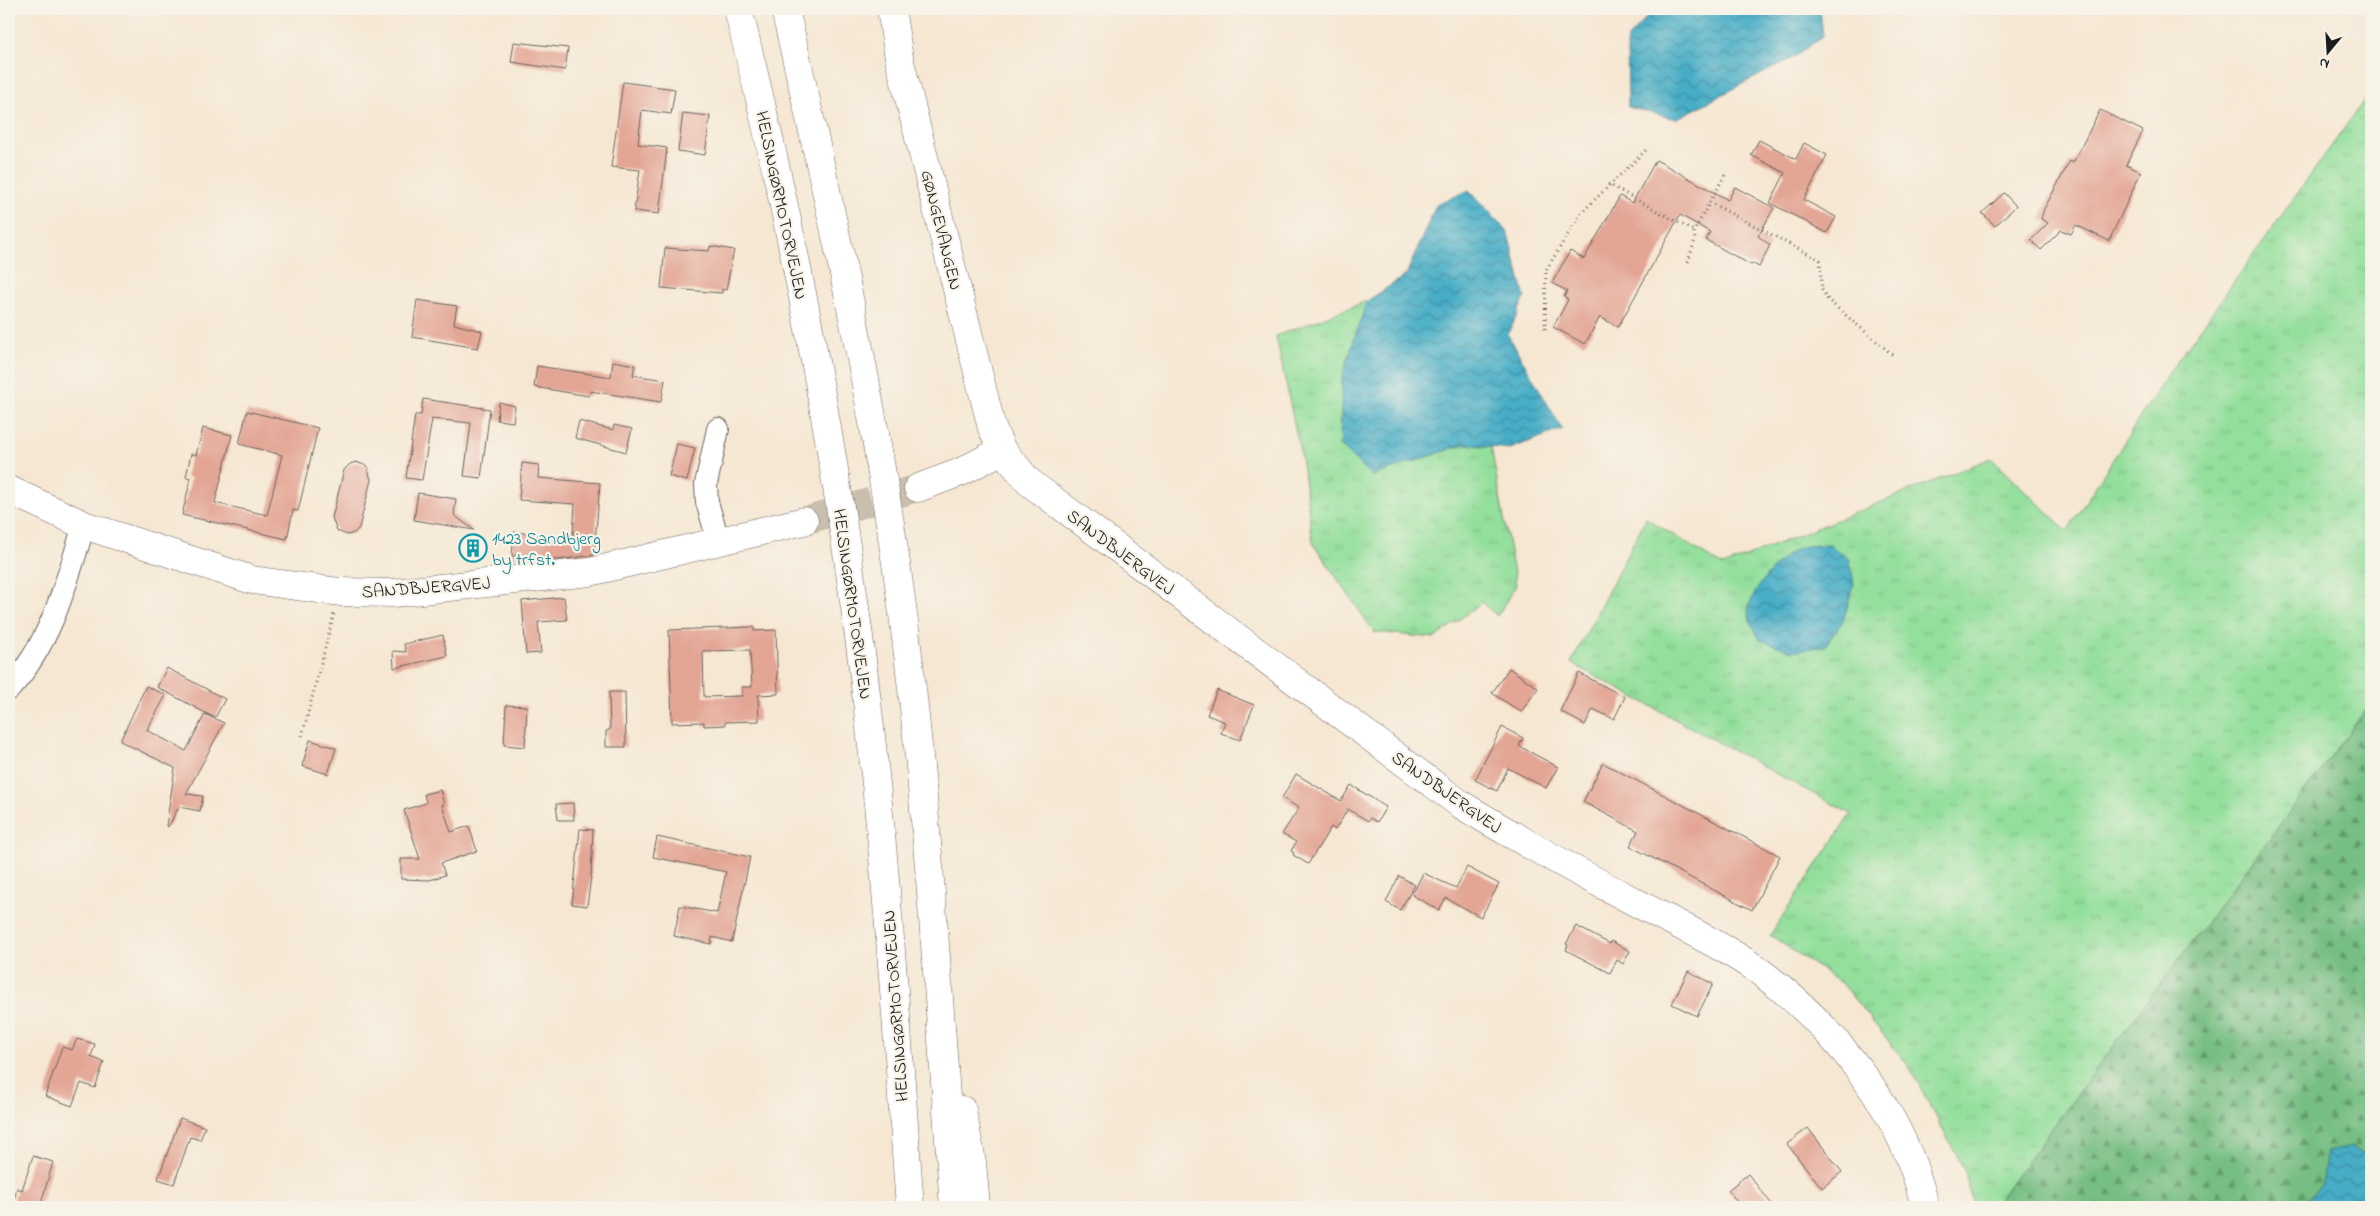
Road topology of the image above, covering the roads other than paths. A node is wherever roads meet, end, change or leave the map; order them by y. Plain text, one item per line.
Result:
1 (738, 9) edge
2 (785, 9) edge
3 (891, 9) edge
4 (718, 430) dead end
5 (1002, 450) junction
6 (918, 488) tunnel mouth
7 (9, 490) edge
8 (804, 521) tunnel mouth
9 (84, 526) junction
10 (718, 542) junction
11 (9, 689) edge
12 (939, 996) junction
13 (910, 1207) edge
14 (954, 1207) edge
15 (976, 1207) edge
16 (1924, 1207) edge

1 - 13 main road, HELSINGØRMOTORVEJEN
2 - 12 main road
3 - 5 main road, GØNGEVANGEN
4 - 10 street
5 - 6 main road
5 - 16 main road, SANDBJERGVEJ
7 - 9 main road, SANDBJERGVEJ
8 - 10 main road, SANDBJERGVEJ
9 - 10 main road, SANDBJERGVEJ
9 - 11 street
12 - 14 main road
12 - 15 main road

